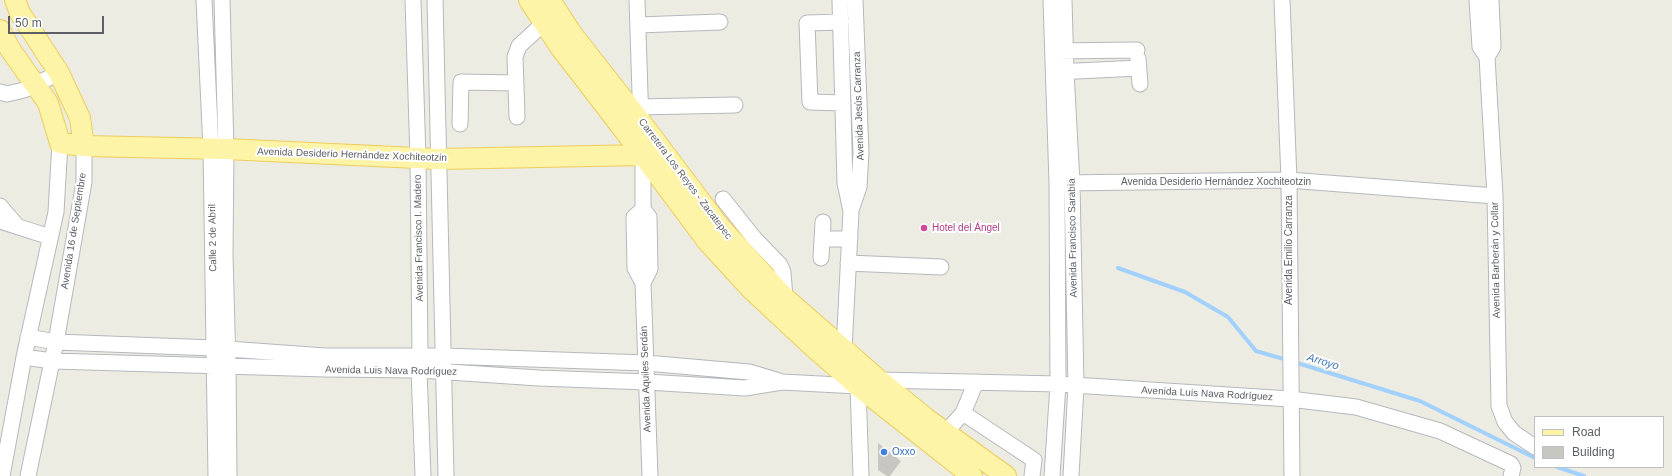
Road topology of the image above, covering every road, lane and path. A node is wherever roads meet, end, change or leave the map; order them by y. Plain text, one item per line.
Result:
1 (15, 0) edge
2 (204, 0) edge
3 (222, 0) edge
4 (413, 0) edge
5 (435, 0) edge
6 (529, 0) edge
7 (550, 0) edge
8 (637, 0) edge
9 (840, 0) edge
10 (855, 0) edge
11 (1051, 0) edge
12 (1064, 0) edge
13 (1282, 0) edge
14 (1477, 0) edge
15 (1491, 0) edge
16 (720, 22) dead end
17 (841, 22) junction
18 (544, 23) junction
19 (638, 25) junction
20 (0, 30) edge
21 (206, 41) junction
22 (223, 41) junction
23 (1059, 52) junction
24 (1487, 57) junction
25 (415, 60) junction
26 (436, 60) junction
27 (1139, 68) junction
28 (1059, 72) junction
29 (59, 73) junction
30 (516, 83) junction
31 (1140, 84) dead end
32 (35, 85) junction
33 (0, 92) edge
34 (843, 103) junction
35 (735, 105) dead end
36 (641, 114) junction
37 (517, 117) dead end
38 (460, 124) dead end
39 (60, 144) junction
40 (84, 146) junction
41 (219, 149) junction
42 (644, 155) junction
43 (418, 158) junction
44 (438, 159) junction
45 (1289, 180) junction
46 (1057, 183) junction
47 (1072, 183) junction
48 (1495, 196) junction
49 (723, 199) dead end
50 (0, 206) edge
51 (851, 211) junction
52 (0, 221) edge
53 (823, 222) dead end
54 (18, 227) junction
55 (50, 237) junction
56 (822, 239) junction
57 (850, 239) junction
58 (821, 258) dead end
59 (848, 264) junction
60 (941, 267) dead end
61 (419, 274) junction
62 (441, 274) junction
63 (785, 298) junction
64 (28, 337) junction
65 (56, 342) junction
66 (221, 349) junction
67 (844, 350) junction
68 (444, 356) junction
69 (24, 357) junction
70 (539, 358) junction
71 (52, 361) junction
72 (325, 362) junction
73 (420, 363) junction
74 (646, 363) junction
75 (222, 366) junction
76 (443, 372) junction
77 (539, 378) junction
78 (879, 380) junction
79 (647, 382) junction
80 (782, 382) junction
81 (976, 382) junction
82 (1058, 384) junction
83 (858, 386) junction
84 (1076, 386) junction
85 (1290, 399) junction
86 (963, 413) junction
87 (945, 433) junction
88 (4, 440) edge
89 (1534, 447) edge
90 (1034, 460) junction
91 (222, 470) edge
92 (423, 470) edge
93 (446, 470) edge
94 (1053, 475) edge
95 (2, 476) edge
96 (28, 476) edge
97 (650, 476) edge
98 (861, 476) edge
99 (972, 476) edge
100 (1006, 476) edge
101 (1032, 476) edge
102 (1071, 476) edge
103 (1292, 476) edge
104 (1512, 476) edge

1 - 29 main road, Avenida 16 de Septiembre
2 - 21 street, Calle 2 de Abril
3 - 22 street, Calle 2 de Abril
4 - 25 street, Avenida Francisco I. Madero
5 - 26 street, Avenida Francisco I. Madero
6 - 18 main road, Carretera Los Reyes - Zacatepec
7 - 36 main road, Carretera Los Reyes - Zacatepec
8 - 19 street, Avenida Aquiles Serdán
9 - 17 street, Avenida Jesús Carranza
10 - 51 street, Avenida Jesús Carranza
11 - 23 street, Avenida Francisco Sarabia
12 - 23 street, Avenida Francisco Sarabia
13 - 45 street, Avenida Emilio Carranza
14 - 24 street, Avenida Barberán y Collar
15 - 24 street, Avenida Barberán y Collar
16 - 19 street
17 - 34 street, Avenida Jesús Carranza
17 - 34 street
18 - 30 street
18 - 42 main road, Carretera Los Reyes - Zacatepec
19 - 36 street, Avenida Aquiles Serdán
20 - 32 main road, Avenida 16 de Septiembre
21 - 22 street
21 - 41 street, Calle 2 de Abril
22 - 41 street, Calle 2 de Abril
23 - 27 street
23 - 28 street, Avenida Francisco Sarabia
24 - 48 street, Avenida Barberán y Collar
25 - 26 street
25 - 43 street, Avenida Francisco I. Madero
26 - 44 street, Avenida Francisco I. Madero
27 - 28 street
27 - 31 street
28 - 46 street, Avenida Francisco Sarabia
28 - 47 street, Avenida Francisco Sarabia
29 - 32 street
29 - 40 main road, Avenida 16 de Septiembre
30 - 37 street
30 - 38 street
32 - 33 street
32 - 39 main road, Avenida 16 de Septiembre
34 - 51 street, Avenida Jesús Carranza
35 - 36 street
36 - 42 street, Avenida Aquiles Serdán
36 - 63 main road, Carretera Los Reyes - Zacatepec
39 - 40 main road, Avenida Desiderio Hernández Xochiteotzin
39 - 55 street, Avenida 16 de Septiembre
40 - 41 main road, Avenida Desiderio Hernández Xochiteotzin
40 - 65 street, Avenida 16 de Septiembre
41 - 43 main road, Avenida Desiderio Hernández Xochiteotzin
41 - 66 street, Calle 2 de Abril
42 - 44 main road, Avenida Desiderio Hernández Xochiteotzin
42 - 74 street, Avenida Aquiles Serdán
42 - 83 main road, Carretera Los Reyes - Zacatepec
43 - 44 main road, Avenida Desiderio Hernández Xochiteotzin
43 - 61 street, Avenida Francisco I. Madero
44 - 62 street, Avenida Francisco I. Madero
45 - 47 street, Avenida Desiderio Hernández Xochiteotzin
45 - 48 street, Avenida Desiderio Hernández Xochiteotzin
45 - 85 street, Avenida Emilio Carranza
46 - 47 street, Avenida Desiderio Hernández Xochiteotzin
46 - 82 street, Avenida Francisco Sarabia
47 - 84 street, Avenida Francisco Sarabia
48 - 89 street, Avenida Barberán y Collar
49 - 63 street
50 - 54 street
51 - 57 street, Avenida Jesús Carranza
52 - 54 street
53 - 56 street
54 - 55 street
55 - 64 street, Avenida 16 de Septiembre
56 - 57 street
56 - 58 street
57 - 59 street, Avenida Jesús Carranza
59 - 60 street
59 - 67 street, Avenida Jesús Carranza
61 - 62 street
61 - 73 street, Avenida Francisco I. Madero
62 - 68 street, Avenida Francisco I. Madero
63 - 67 main road, Carretera Los Reyes - Zacatepec
64 - 65 street, Avenida Luis Nava Rodríguez
64 - 69 street, Avenida 16 de Septiembre
65 - 66 street, Avenida Luis Nava Rodríguez
65 - 71 street, Avenida 16 de Septiembre
66 - 72 street, Avenida Luis Nava Rodríguez
66 - 75 street, Calle 2 de Abril
67 - 78 main road, Carretera Los Reyes - Zacatepec
68 - 70 street, Avenida Luis Nava Rodríguez
68 - 73 street, Avenida Luis Nava Rodríguez
68 - 76 street, Avenida Francisco I. Madero
69 - 71 street, Avenida Luis Nava Rodríguez
69 - 88 street, Avenida 16 de Septiembre
70 - 74 street, Avenida Luis Nava Rodríguez
70 - 77 street
71 - 75 street, Avenida Luis Nava Rodríguez
71 - 96 street, Avenida 16 de Septiembre
72 - 73 street, Avenida Luis Nava Rodríguez
72 - 75 street, Avenida Luis Nava Rodríguez
73 - 76 street, Avenida Luis Nava Rodríguez
73 - 92 street, Avenida Francisco I. Madero
74 - 79 street, Avenida Aquiles Serdán
74 - 80 street, Avenida Luis Nava Rodríguez
75 - 91 street, Calle 2 de Abril
76 - 77 street, Avenida Luis Nava Rodríguez
76 - 93 street, Avenida Francisco I. Madero
77 - 79 street, Avenida Luis Nava Rodríguez
78 - 81 street, Avenida Luis Nava Rodríguez
78 - 87 main road, Carretera Los Reyes - Zacatepec
79 - 80 street, Avenida Luis Nava Rodríguez
79 - 97 street, Avenida Aquiles Serdán
80 - 83 street, Avenida Luis Nava Rodríguez
81 - 82 street, Avenida Luis Nava Rodríguez
81 - 86 street
82 - 84 street, Avenida Luis Nava Rodríguez
82 - 94 street, Avenida Francisco Sarabia
83 - 98 street
83 - 99 main road, Carretera Los Reyes - Zacatepec
84 - 85 street, Avenida Luis Nava Rodríguez
84 - 102 street, Avenida Francisco Sarabia
85 - 103 street, Avenida Emilio Carranza
85 - 104 street, Avenida Luis Nava Rodríguez
86 - 87 street
86 - 90 street
87 - 100 main road, Carretera Los Reyes - Zacatepec
88 - 95 street, Avenida 16 de Septiembre
90 - 94 street
90 - 101 street
92 - 93 street

